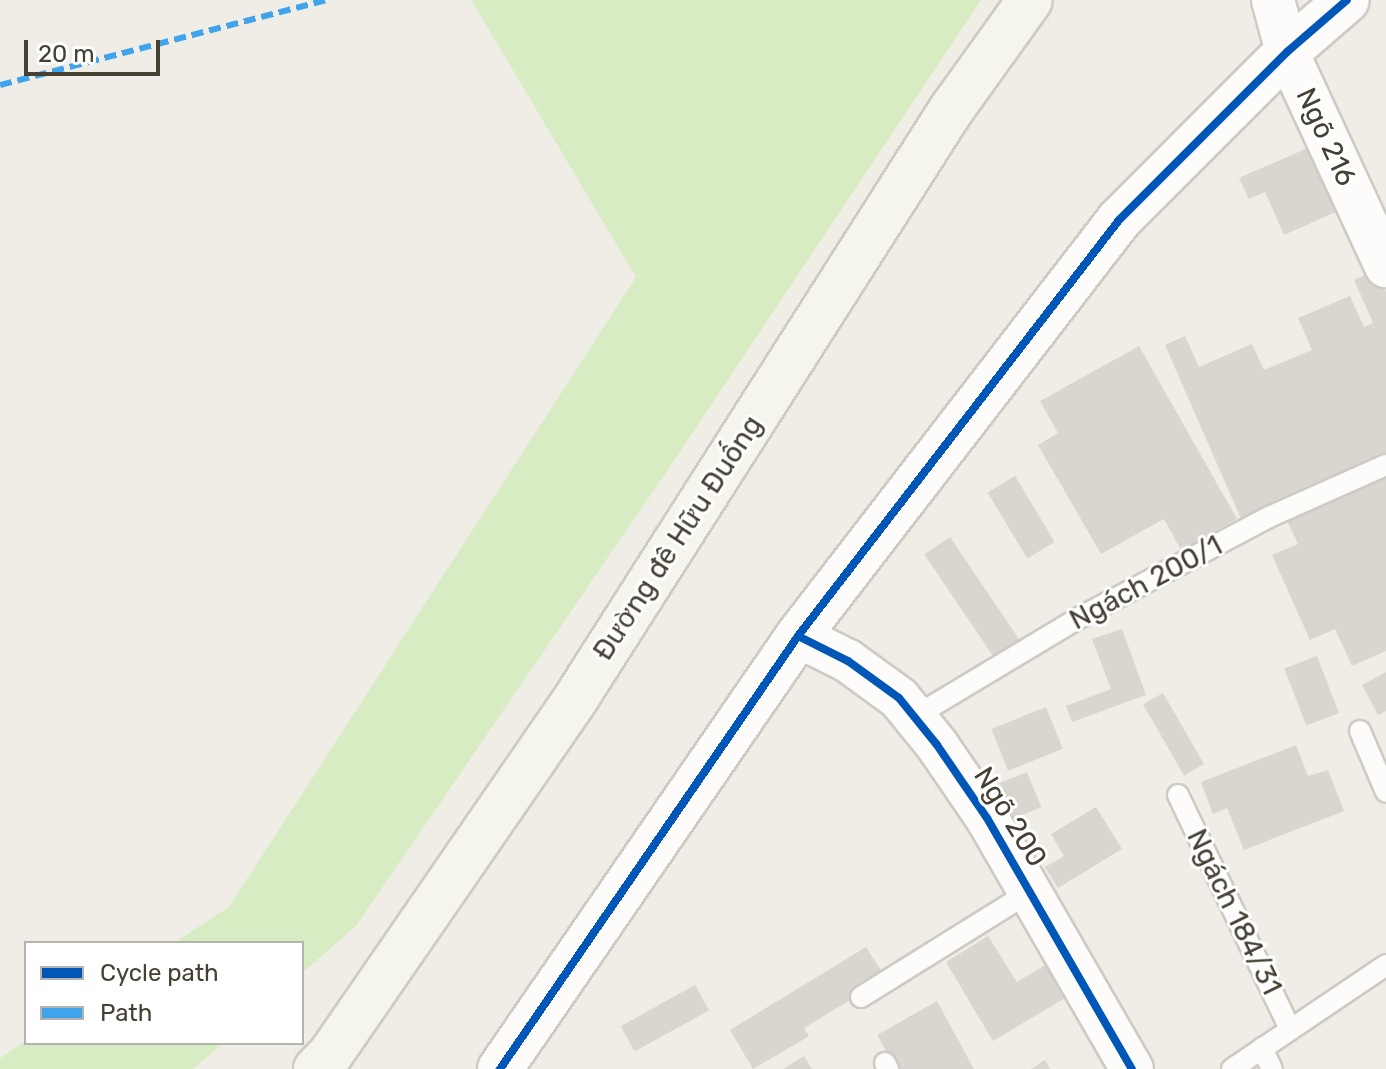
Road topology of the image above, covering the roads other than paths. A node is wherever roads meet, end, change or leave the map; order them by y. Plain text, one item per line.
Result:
1 (1030, 0) edge
2 (1273, 0) edge
3 (1347, 0) edge
4 (1287, 52) junction
5 (1386, 266) edge
6 (1386, 465) edge
7 (798, 636) junction
8 (914, 717) junction
9 (1360, 731) dead end
10 (1386, 792) edge
11 (1178, 795) dead end
12 (1030, 892) junction
13 (1386, 965) edge
14 (861, 997) dead end
15 (1290, 1029) junction
16 (1262, 1048) junction
17 (316, 1069) edge
18 (500, 1069) edge
19 (1132, 1069) edge
20 (1232, 1069) edge
21 (1272, 1069) edge

1 - 17 main road, Đường đê Hữu Đuống
2 - 4 street, Ngõ 216
3 - 4 street
4 - 5 street, Ngõ 216
4 - 7 street
6 - 8 lane, Ngách 200/1
7 - 8 street, Ngõ 200
7 - 18 street
8 - 12 street, Ngõ 200
9 - 10 lane
11 - 15 lane, Ngách 184/31
12 - 14 lane
12 - 19 street, Ngõ 200
13 - 15 lane
15 - 16 lane
16 - 20 lane
16 - 21 lane

